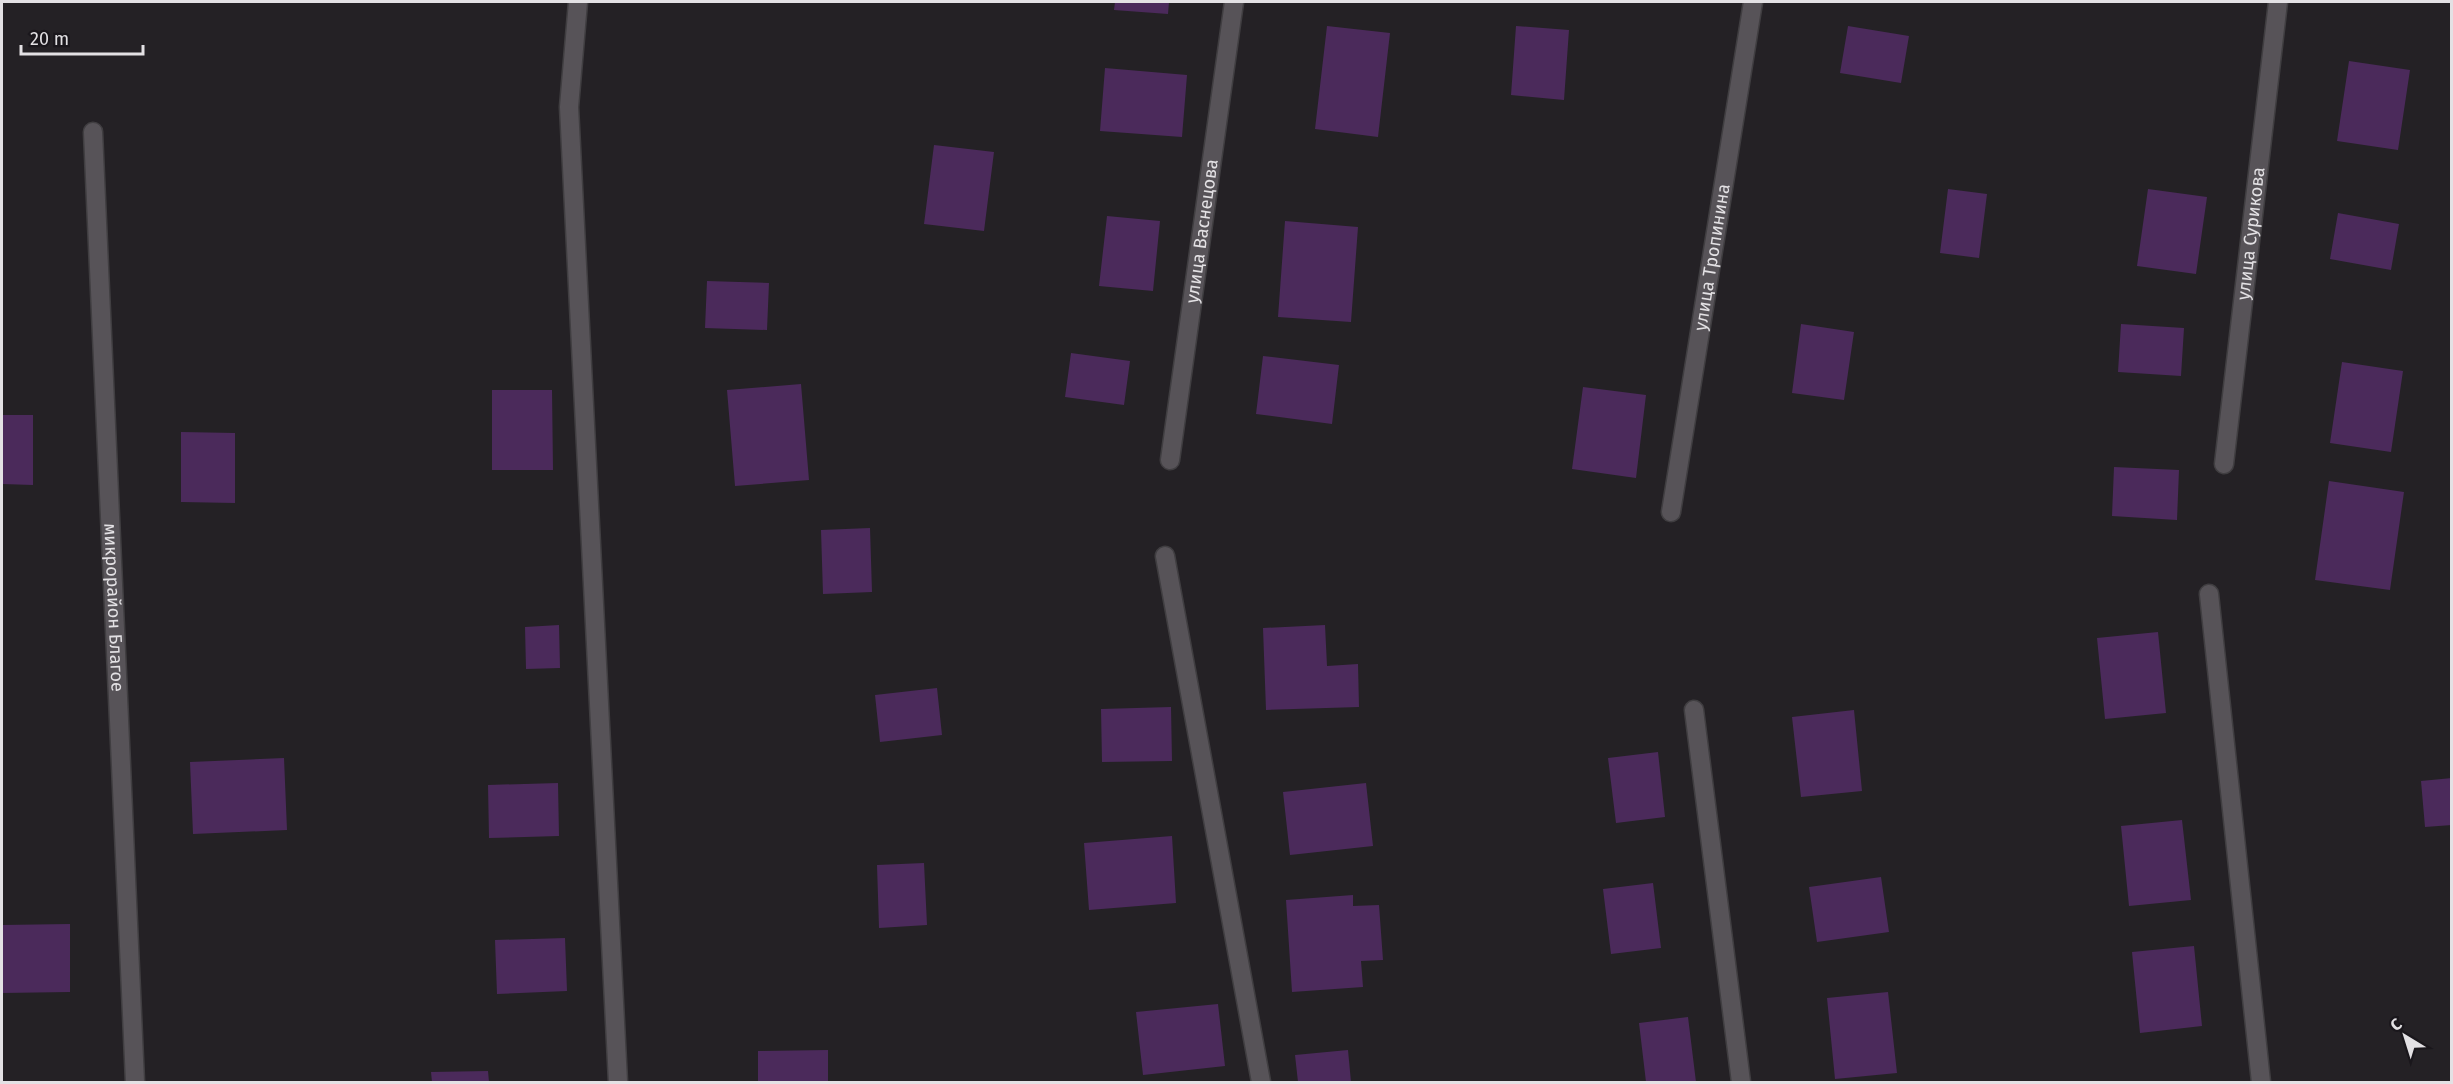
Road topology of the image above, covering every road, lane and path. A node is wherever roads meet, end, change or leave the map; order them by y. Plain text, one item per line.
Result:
1 (578, 2) edge
2 (1234, 2) edge
3 (1753, 2) edge
4 (2278, 2) edge
5 (93, 132) dead end
6 (1170, 460) dead end
7 (2224, 464) dead end
8 (1671, 512) dead end
9 (1165, 556) dead end
10 (2209, 594) dead end
11 (1694, 710) dead end
12 (135, 1083) edge
13 (618, 1083) edge
14 (1261, 1083) edge
15 (1741, 1083) edge
16 (2261, 1083) edge

1 - 13 street
2 - 6 street, улица Васнецова
3 - 8 street, улица Тропинина
4 - 7 street, улица Сурикова
5 - 12 street, микрорайон Благое
9 - 14 street
10 - 16 street
11 - 15 street

